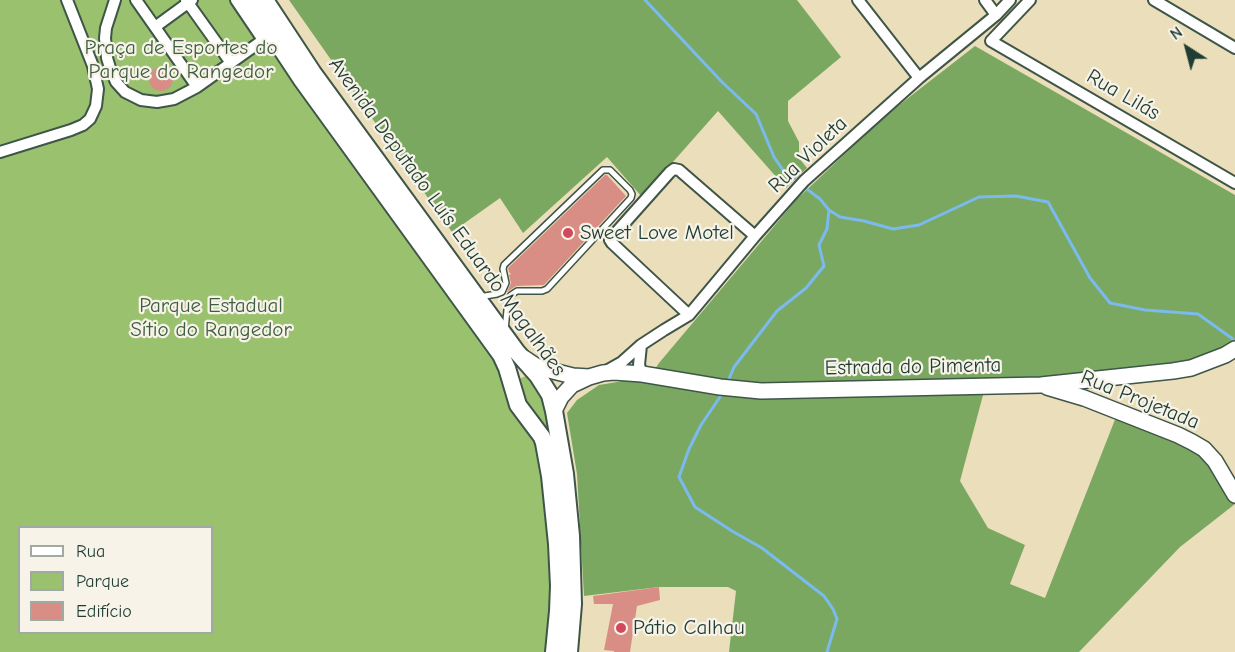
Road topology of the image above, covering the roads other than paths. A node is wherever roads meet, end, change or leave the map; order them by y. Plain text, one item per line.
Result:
1 (67, 0) edge
2 (115, 0) edge
3 (136, 0) edge
4 (236, 0) edge
5 (249, 0) edge
6 (265, 0) edge
7 (858, 0) edge
8 (985, 0) edge
9 (1010, 0) edge
10 (1030, 0) edge
11 (1154, 0) edge
12 (189, 1) edge
13 (996, 15) junction
14 (155, 27) junction
15 (1235, 48) edge
16 (231, 63) junction
17 (919, 78) junction
18 (197, 87) junction
19 (0, 152) edge
20 (1235, 183) edge
21 (754, 236) junction
22 (477, 297) junction
23 (689, 315) junction
24 (504, 334) junction
25 (641, 345) junction
26 (1235, 349) edge
27 (521, 356) junction
28 (642, 374) junction
29 (596, 375) junction
30 (538, 376) junction
31 (1091, 380) junction
32 (1041, 385) junction
33 (511, 386) junction
34 (1084, 398) junction
35 (554, 411) junction
36 (1235, 495) edge
37 (554, 652) edge
38 (569, 652) edge

1 - 19 street
2 - 18 street
3 - 14 street
4 - 16 street
5 - 33 main road, Avenida Deputado Luís Eduardo Magalhães
6 - 22 main road, Avenida Deputado Luís Eduardo Magalhães
7 - 17 street
8 - 13 street
9 - 13 street, Rua Violeta
10 - 20 street, Rua Lilás
11 - 15 street
12 - 14 street
12 - 16 street
13 - 17 street, Rua Violeta
14 - 18 street
16 - 18 street
17 - 21 street, Rua Violeta
21 - 23 street, Rua Violeta
21 - 23 street
22 - 24 main road, Avenida Deputado Luís Eduardo Magalhães
22 - 24 lane
23 - 25 street, Rua Violeta
24 - 27 main road, Avenida Deputado Luís Eduardo Magalhães
25 - 28 street
25 - 29 street, Rua Violeta
26 - 31 main road, Estrada do Pimenta
27 - 29 main road, Estrada do Pimenta
27 - 30 main road, Avenida Deputado Luís Eduardo Magalhães
28 - 29 main road, Estrada do Pimenta
28 - 32 main road, Estrada do Pimenta
29 - 35 main road
30 - 33 main road
30 - 35 main road, Avenida Deputado Luís Eduardo Magalhães
31 - 32 main road, Estrada do Pimenta
31 - 34 main road
32 - 34 main road, Rua Projetada
33 - 37 main road, Avenida Deputado Luís Eduardo Magalhães
34 - 36 main road, Rua Projetada
35 - 38 main road, Avenida Deputado Luís Eduardo Magalhães

